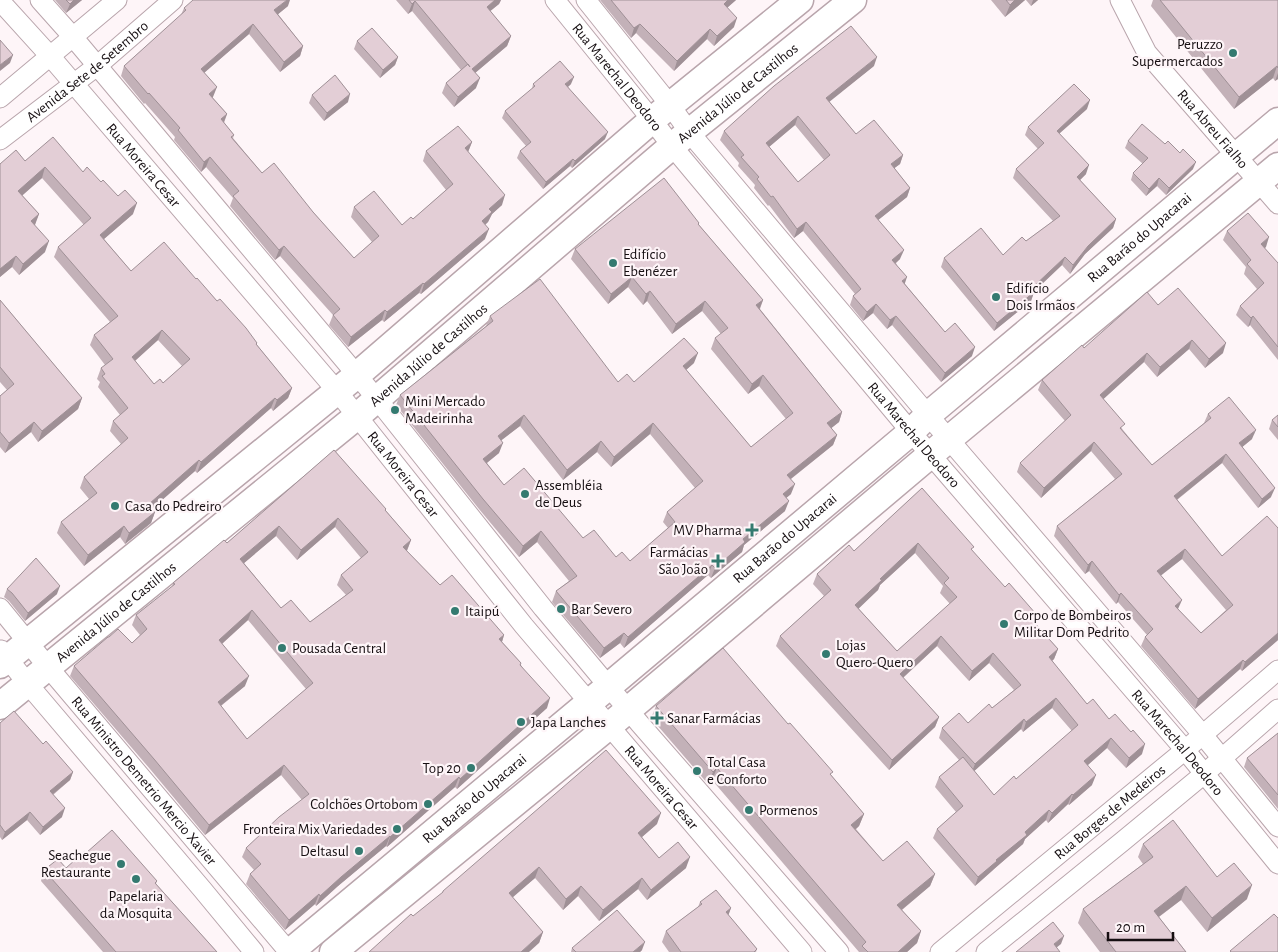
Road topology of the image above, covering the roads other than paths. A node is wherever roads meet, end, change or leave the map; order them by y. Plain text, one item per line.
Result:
1 (40, 0) edge
2 (117, 0) edge
3 (173, 0) edge
4 (555, 0) edge
5 (586, 0) edge
6 (800, 0) edge
7 (853, 0) edge
8 (1120, 0) edge
9 (0, 2) edge
10 (822, 9) edge
11 (602, 20) junction
12 (584, 36) junction
13 (73, 37) junction
14 (50, 56) junction
15 (97, 66) junction
16 (73, 84) junction
17 (0, 98) edge
18 (661, 112) junction
19 (1278, 121) edge
20 (0, 140) edge
21 (681, 140) junction
22 (169, 151) junction
23 (1236, 155) junction
24 (146, 169) junction
25 (1269, 174) edge
26 (581, 181) junction
27 (1278, 204) edge
28 (603, 206) junction
29 (808, 273) junction
30 (276, 280) junction
31 (791, 288) junction
32 (256, 298) junction
33 (1064, 301) junction
34 (440, 304) junction
35 (1085, 327) junction
36 (458, 329) junction
37 (357, 375) junction
38 (337, 391) junction
39 (377, 398) junction
40 (356, 417) junction
41 (920, 424) junction
42 (940, 447) junction
43 (438, 475) junction
44 (416, 492) junction
45 (1069, 579) junction
46 (1051, 595) junction
47 (0, 608) edge
48 (543, 608) junction
49 (524, 626) junction
50 (28, 642) junction
51 (3, 658) edge
52 (48, 667) junction
53 (1278, 670) edge
54 (27, 683) junction
55 (609, 686) junction
56 (589, 703) junction
57 (0, 706) edge
58 (1278, 709) edge
59 (618, 717) junction
60 (1202, 734) junction
61 (1185, 750) junction
62 (1222, 758) junction
63 (1204, 774) junction
64 (1105, 815) junction
65 (1278, 827) edge
66 (1123, 841) junction
67 (760, 860) junction
68 (1278, 864) edge
69 (222, 873) junction
70 (739, 878) junction
71 (202, 889) junction
72 (254, 952) edge
73 (289, 952) edge
74 (333, 952) edge
75 (802, 952) edge
76 (839, 952) edge
77 (940, 952) edge
78 (986, 952) edge

1 - 13 street, Rua Moreira Cesar
2 - 13 street
3 - 15 street, Avenida Sete de Setembro
4 - 12 street, Rua Marechal Deodoro
5 - 11 street, Rua Marechal Deodoro
6 - 18 street, Avenida Júlio de Castilhos
7 - 10 street, Avenida Júlio de Castilhos
8 - 23 street, Rua Abreu Fialho
9 - 14 street, Rua Moreira Cesar
10 - 21 street, Avenida Júlio de Castilhos
11 - 12 street
11 - 18 street, Rua Marechal Deodoro
12 - 18 street, Rua Marechal Deodoro
13 - 14 street
13 - 15 street, Rua Moreira Cesar
14 - 16 street, Rua Moreira Cesar
14 - 17 street
15 - 16 street, Avenida Sete de Setembro
15 - 22 street, Rua Moreira Cesar
16 - 20 street, Avenida Sete de Setembro
16 - 24 street, Rua Moreira Cesar
18 - 21 street, Rua Marechal Deodoro
18 - 26 street, Avenida Júlio de Castilhos
19 - 23 street, Rua Barão do Upacarai
21 - 28 street, Avenida Júlio de Castilhos
21 - 29 street, Rua Marechal Deodoro
21 - 31 street, Rua Marechal Deodoro
22 - 24 street
22 - 30 street, Rua Moreira Cesar
23 - 25 street, Rua Abreu Fialho
23 - 33 street, Rua Barão do Upacarai
24 - 32 street, Rua Moreira Cesar
25 - 27 street, Rua Abreu Fialho
25 - 35 street, Rua Barão do Upacarai
26 - 28 street
26 - 34 street, Avenida Júlio de Castilhos
28 - 36 street, Avenida Júlio de Castilhos
29 - 31 street
29 - 41 street, Rua Marechal Deodoro
30 - 32 street
30 - 37 street, Rua Moreira Cesar
31 - 41 street, Rua Marechal Deodoro
32 - 38 street, Rua Moreira Cesar
33 - 35 street
33 - 41 street, Rua Barão do Upacarai
34 - 36 street
34 - 37 street, Avenida Júlio de Castilhos
35 - 42 street, Rua Barão do Upacarai
36 - 39 street, Avenida Júlio de Castilhos
37 - 38 street, Avenida Júlio de Castilhos
37 - 39 street, Rua Moreira Cesar
38 - 40 street, Rua Moreira Cesar
38 - 50 street, Avenida Júlio de Castilhos
39 - 40 street, Avenida Júlio de Castilhos
39 - 43 street, Rua Moreira Cesar
40 - 44 street, Rua Moreira Cesar
40 - 52 street, Avenida Júlio de Castilhos
41 - 42 street, Rua Marechal Deodoro
41 - 55 street, Rua Barão do Upacarai
42 - 45 street, Rua Marechal Deodoro
42 - 46 street, Rua Marechal Deodoro
42 - 59 street, Rua Barão do Upacarai
43 - 44 street
43 - 48 street, Rua Moreira Cesar
44 - 49 street, Rua Moreira Cesar
45 - 46 street
45 - 60 street, Rua Marechal Deodoro
46 - 61 street, Rua Marechal Deodoro
47 - 50 street, Rua Ministro Demetrio Mercio Xavier
48 - 49 street
48 - 55 street, Rua Moreira Cesar
49 - 56 street, Rua Moreira Cesar
50 - 51 street, Avenida Júlio de Castilhos
50 - 52 street, Rua Ministro Demetrio Mercio Xavier
51 - 54 street, Rua Ministro Demetrio Mercio Xavier
52 - 54 street, Avenida Júlio de Castilhos
52 - 69 street, Rua Ministro Demetrio Mercio Xavier
53 - 60 street, Rua Borges de Medeiros
54 - 57 street, Avenida Júlio de Castilhos
54 - 71 street, Rua Ministro Demetrio Mercio Xavier
55 - 56 street, Rua Barão do Upacarai
55 - 59 street, Rua Moreira Cesar
56 - 59 street, Rua Moreira Cesar
56 - 73 street, Rua Barão do Upacarai
58 - 62 street, Rua Borges de Medeiros
59 - 67 street, Rua Moreira Cesar
59 - 70 street, Rua Moreira Cesar
59 - 74 street, Rua Barão do Upacarai
60 - 61 street, Rua Borges de Medeiros
60 - 62 street, Rua Marechal Deodoro
61 - 63 street, Rua Marechal Deodoro
61 - 64 street, Rua Borges de Medeiros
62 - 63 street, Rua Borges de Medeiros
62 - 65 street, Rua Marechal Deodoro
63 - 66 street, Rua Borges de Medeiros
63 - 68 street, Rua Marechal Deodoro
64 - 66 street
64 - 77 street, Rua Borges de Medeiros
66 - 78 street, Rua Borges de Medeiros
67 - 70 street
67 - 76 street, Rua Moreira Cesar
69 - 71 street
69 - 73 street, Rua Ministro Demetrio Mercio Xavier
70 - 75 street, Rua Moreira Cesar
71 - 72 street, Rua Ministro Demetrio Mercio Xavier

